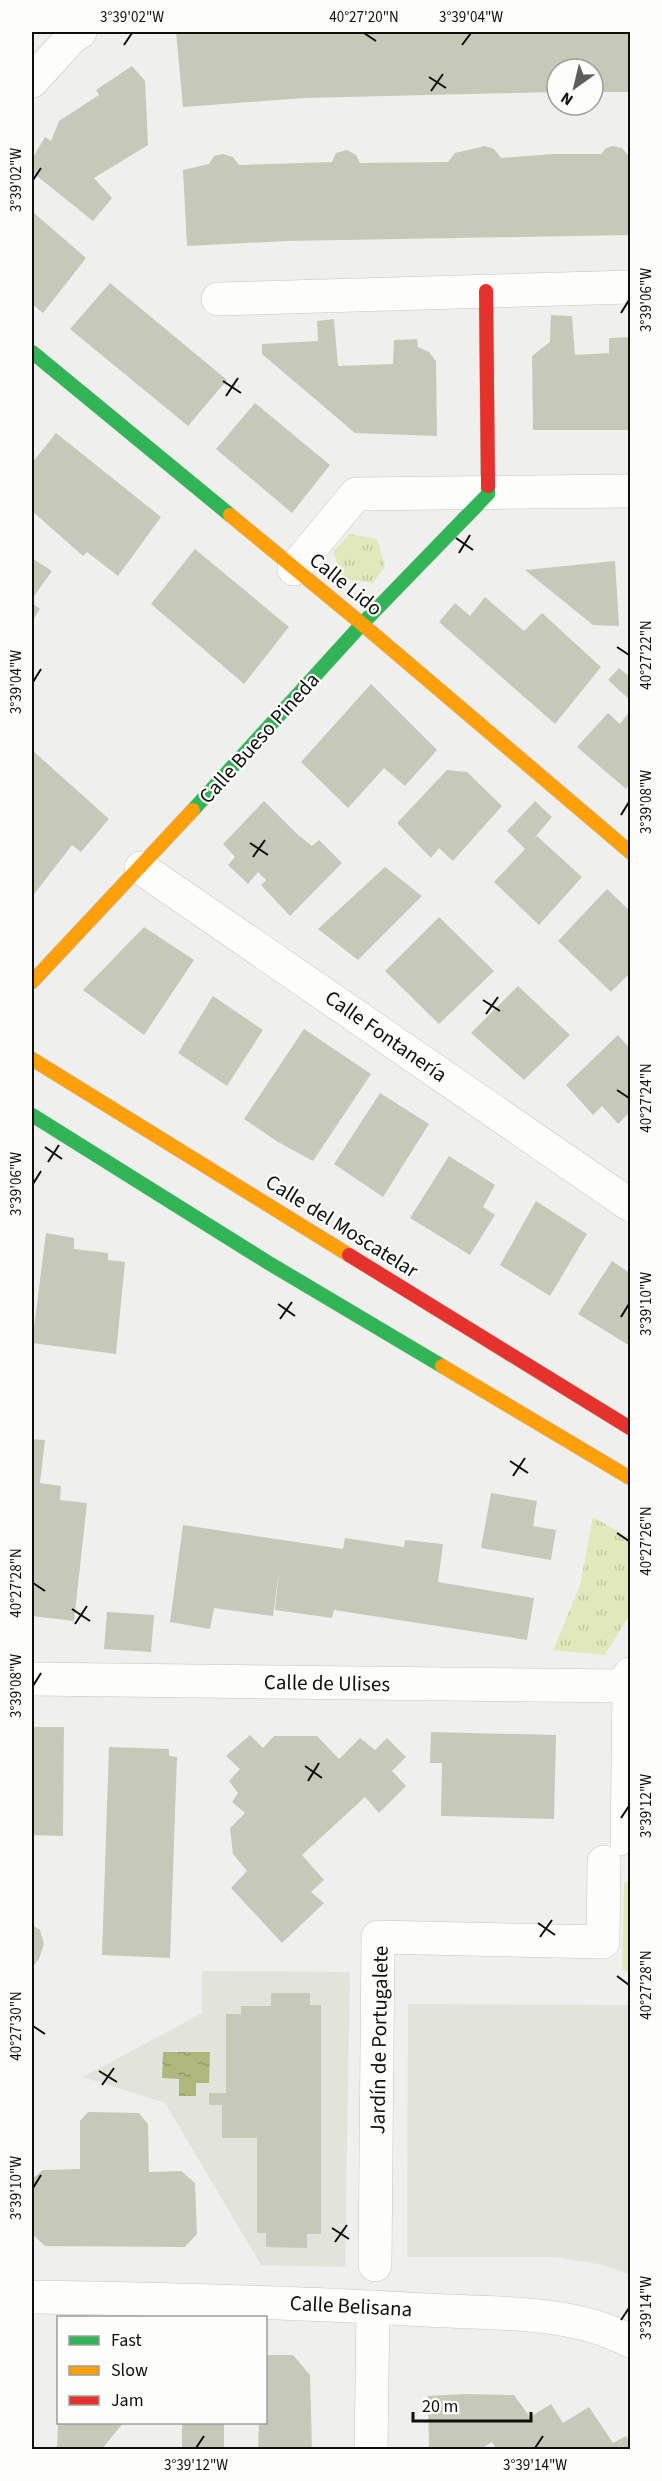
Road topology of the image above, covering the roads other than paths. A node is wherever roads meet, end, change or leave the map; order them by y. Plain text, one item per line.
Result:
1 (72, 33) edge
2 (32, 81) edge
3 (630, 287) edge
4 (486, 291) junction
5 (218, 298) dead end
6 (32, 352) edge
7 (630, 491) edge
8 (488, 494) junction
9 (294, 569) junction
10 (362, 624) junction
11 (630, 852) edge
12 (141, 868) junction
13 (32, 982) edge
14 (32, 1059) edge
15 (32, 1115) edge
16 (630, 1205) edge
17 (630, 1428) edge
18 (630, 1478) edge
19 (32, 1679) edge
20 (628, 1682) edge
21 (613, 1854) joint
22 (375, 2265) dead end
23 (32, 2297) edge
24 (373, 2307) junction
25 (630, 2341) edge
26 (371, 2450) edge

1 - 2 street
3 - 4 street
4 - 5 street
4 - 8 street
6 - 9 street, Calle Lido
7 - 8 street
8 - 9 street
8 - 10 street, Calle Bueso Pineda
9 - 10 street, Calle Lido
10 - 11 street, Calle Lido
10 - 12 street, Calle Bueso Pineda
12 - 13 street, Calle Bueso Pineda
12 - 16 street, Calle Fontanería
14 - 17 street, Calle del Moscatelar
15 - 18 street
19 - 20 street, Calle de Ulises
20 - 21 lane, Jardín de Portugalete
21 - 22 street, Jardín de Portugalete
23 - 24 street, Calle Belisana
24 - 25 street, Calle Belisana
24 - 26 street

